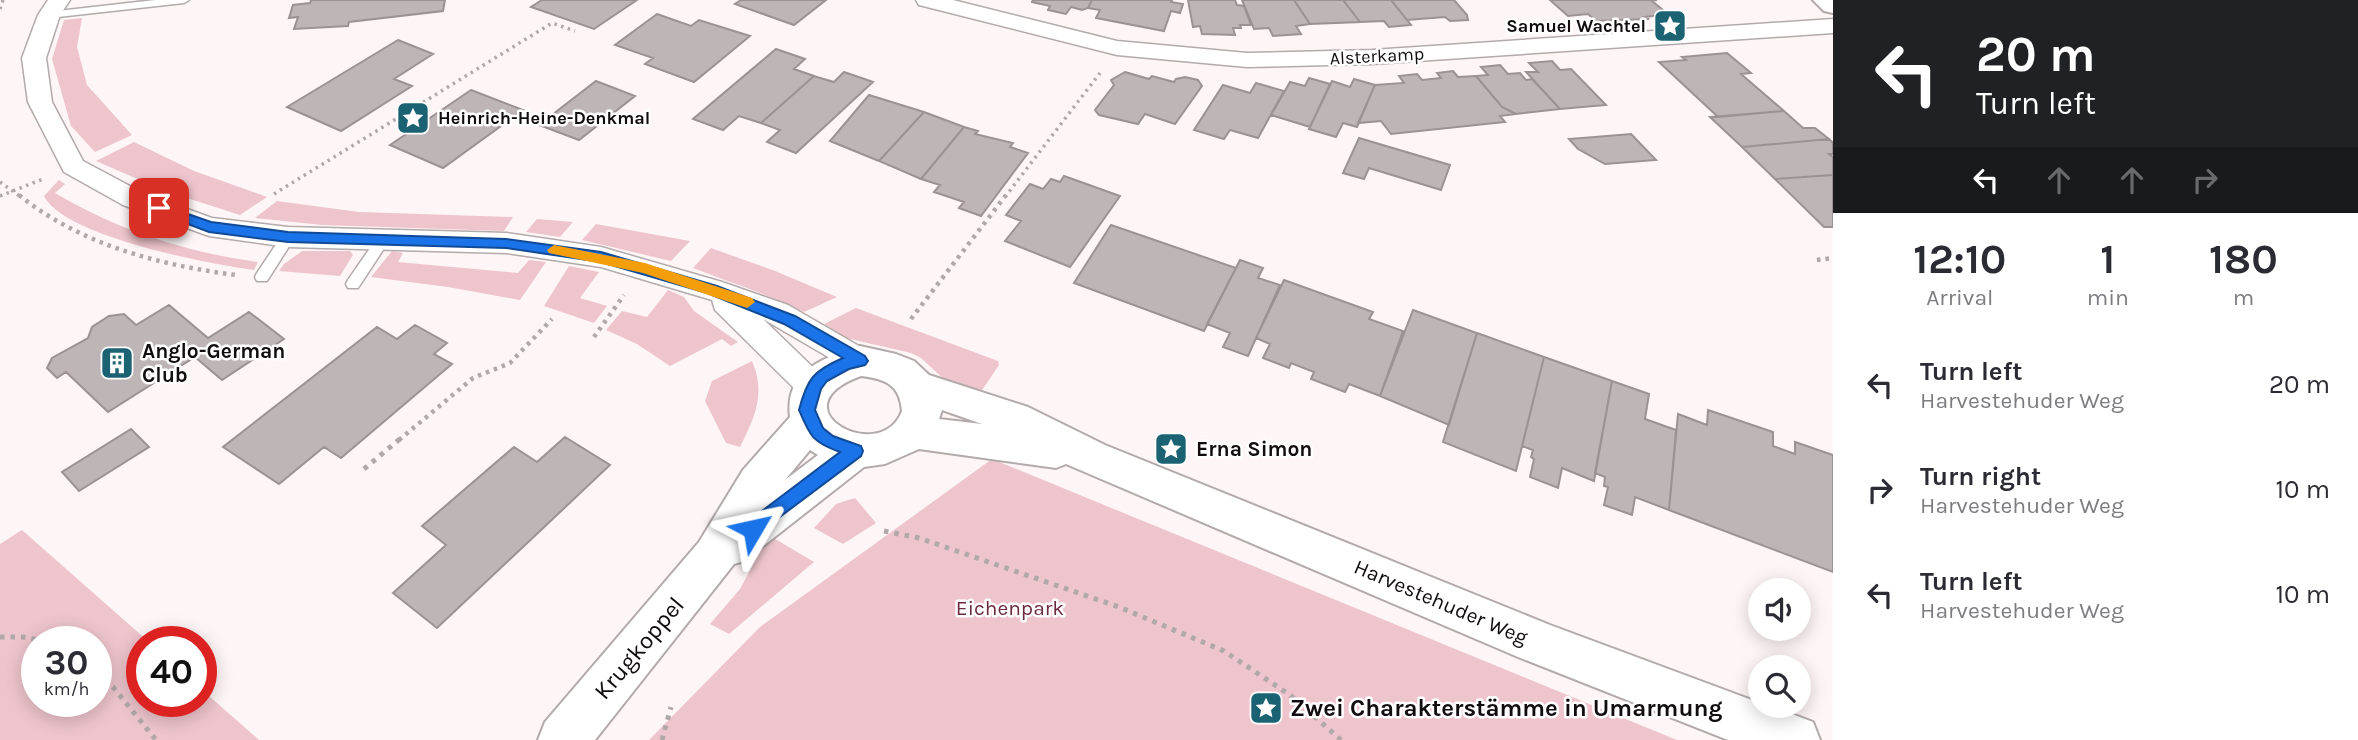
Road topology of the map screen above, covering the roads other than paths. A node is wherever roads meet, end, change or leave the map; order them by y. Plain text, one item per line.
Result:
1 (184, 0) edge
2 (927, 0) edge
3 (1826, 0) edge
4 (1833, 5) edge
5 (54, 8) edge
6 (1833, 26) edge
7 (288, 237) junction
8 (382, 241) junction
9 (262, 277) road end
10 (353, 285) dead end
11 (712, 289) junction
12 (860, 361) junction
13 (918, 387) junction
14 (811, 404) junction
15 (910, 432) junction
16 (855, 451) junction
17 (1090, 457) junction
18 (715, 556) junction
19 (563, 740) edge
20 (1795, 740) edge

1 - 5 lane
2 - 6 street, Alsterkamp
3 - 4 street
5 - 7 street, Harvestehuder Weg
7 - 8 street, Harvestehuder Weg
7 - 9 lane
8 - 10 lane
8 - 11 street, Harvestehuder Weg
11 - 12 street, Harvestehuder Weg
11 - 14 street, Harvestehuder Weg
12 - 13 street, Harvestehuder Weg
12 - 14 street, Harvestehuder Weg
13 - 15 street
13 - 17 street, Harvestehuder Weg
14 - 16 street, Harvestehuder Weg
14 - 18 street, Krugkoppel
15 - 16 street
15 - 17 street, Harvestehuder Weg
16 - 18 street, Krugkoppel
17 - 20 street, Harvestehuder Weg
18 - 19 street, Krugkoppel

